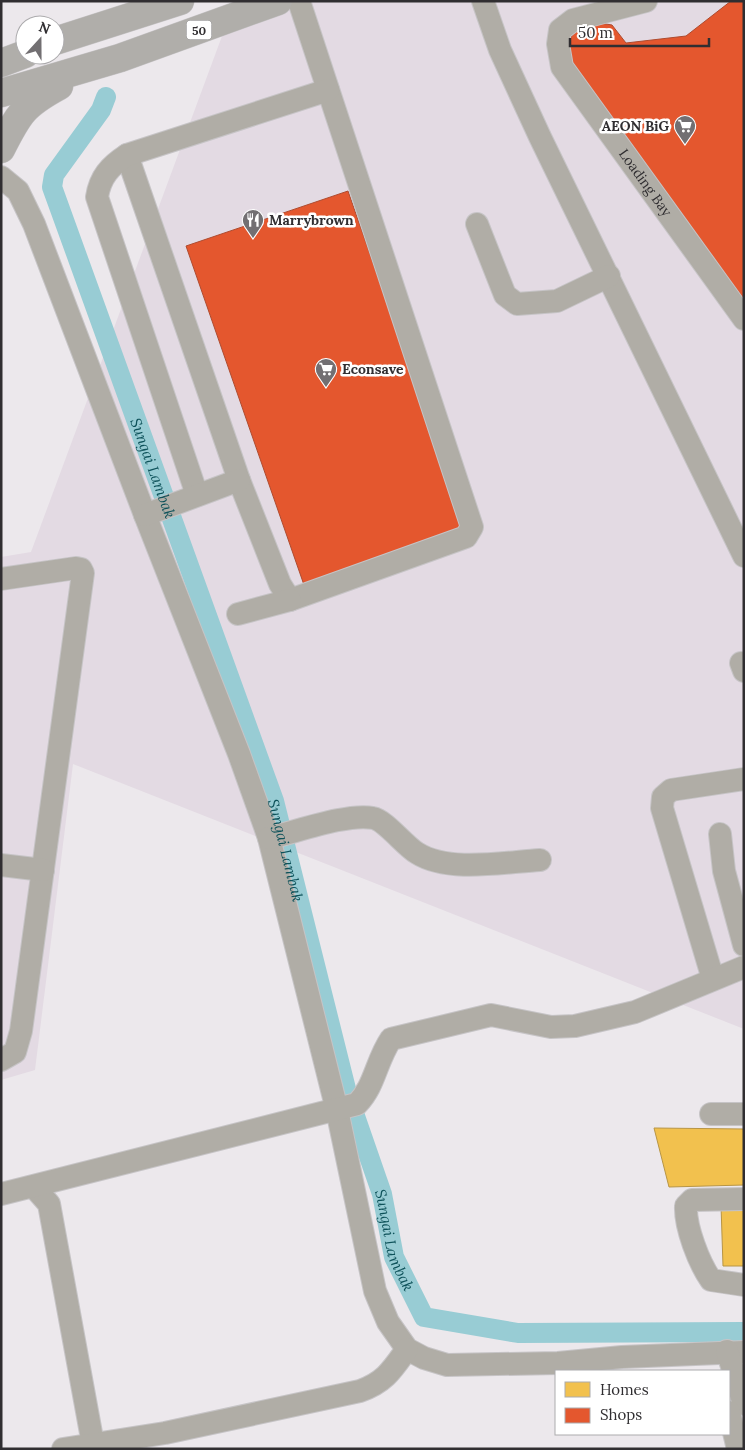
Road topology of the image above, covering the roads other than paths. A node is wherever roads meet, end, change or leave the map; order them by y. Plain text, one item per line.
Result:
1 (278, 1) edge
2 (299, 1) edge
3 (483, 1) edge
4 (646, 1) edge
5 (178, 2) edge
6 (65, 38) edge
7 (1, 40) edge
8 (15, 42) edge
9 (15, 58) edge
10 (1, 63) edge
11 (102, 63) junction
12 (328, 90) junction
13 (1, 93) edge
14 (1, 148) edge
15 (127, 155) junction
16 (1, 178) edge
17 (477, 224) dead end
18 (609, 276) junction
19 (744, 319) edge
20 (239, 480) junction
21 (189, 498) junction
22 (152, 512) junction
23 (744, 556) edge
24 (1, 579) edge
25 (290, 600) junction
26 (238, 614) dead end
27 (744, 779) edge
28 (720, 834) dead end
29 (269, 838) junction
30 (540, 860) dead end
31 (1, 865) edge
32 (734, 868) edge
33 (43, 870) junction
34 (744, 945) edge
35 (744, 966) edge
36 (713, 979) junction
37 (1, 1060) edge
38 (347, 1107) junction
39 (711, 1114) dead end
40 (744, 1114) edge
41 (56, 1182) junction
42 (34, 1187) junction
43 (1, 1194) edge
44 (744, 1199) edge
45 (49, 1204) junction
46 (739, 1285) edge
47 (407, 1349) junction
48 (736, 1351) edge
49 (623, 1364) edge
50 (736, 1379) edge
51 (744, 1404) edge
52 (730, 1416) edge
53 (93, 1444) junction
54 (63, 1449) edge
55 (738, 1449) edge

1 - 11 highway, 50
2 - 12 street
3 - 18 street
4 - 19 street, Loading Bay
5 - 6 highway, 50
7 - 8 highway
9 - 10 highway
11 - 13 highway, 50
11 - 14 highway
12 - 15 street
12 - 25 street
15 - 20 street
15 - 21 street
16 - 22 street
17 - 18 street
18 - 23 street
20 - 21 street
20 - 25 street
21 - 22 street
22 - 29 street
24 - 33 street
25 - 26 street
27 - 36 street
28 - 32 street
29 - 30 street
29 - 38 street
31 - 33 street
32 - 34 street
33 - 37 street
35 - 36 street
36 - 38 street
38 - 41 street
38 - 47 street
39 - 40 street
41 - 42 street
41 - 45 street
42 - 43 street
42 - 45 street
44 - 46 street
45 - 53 street
47 - 49 street
47 - 53 street
48 - 49 street
48 - 50 street
50 - 51 street
52 - 55 street
53 - 54 street

